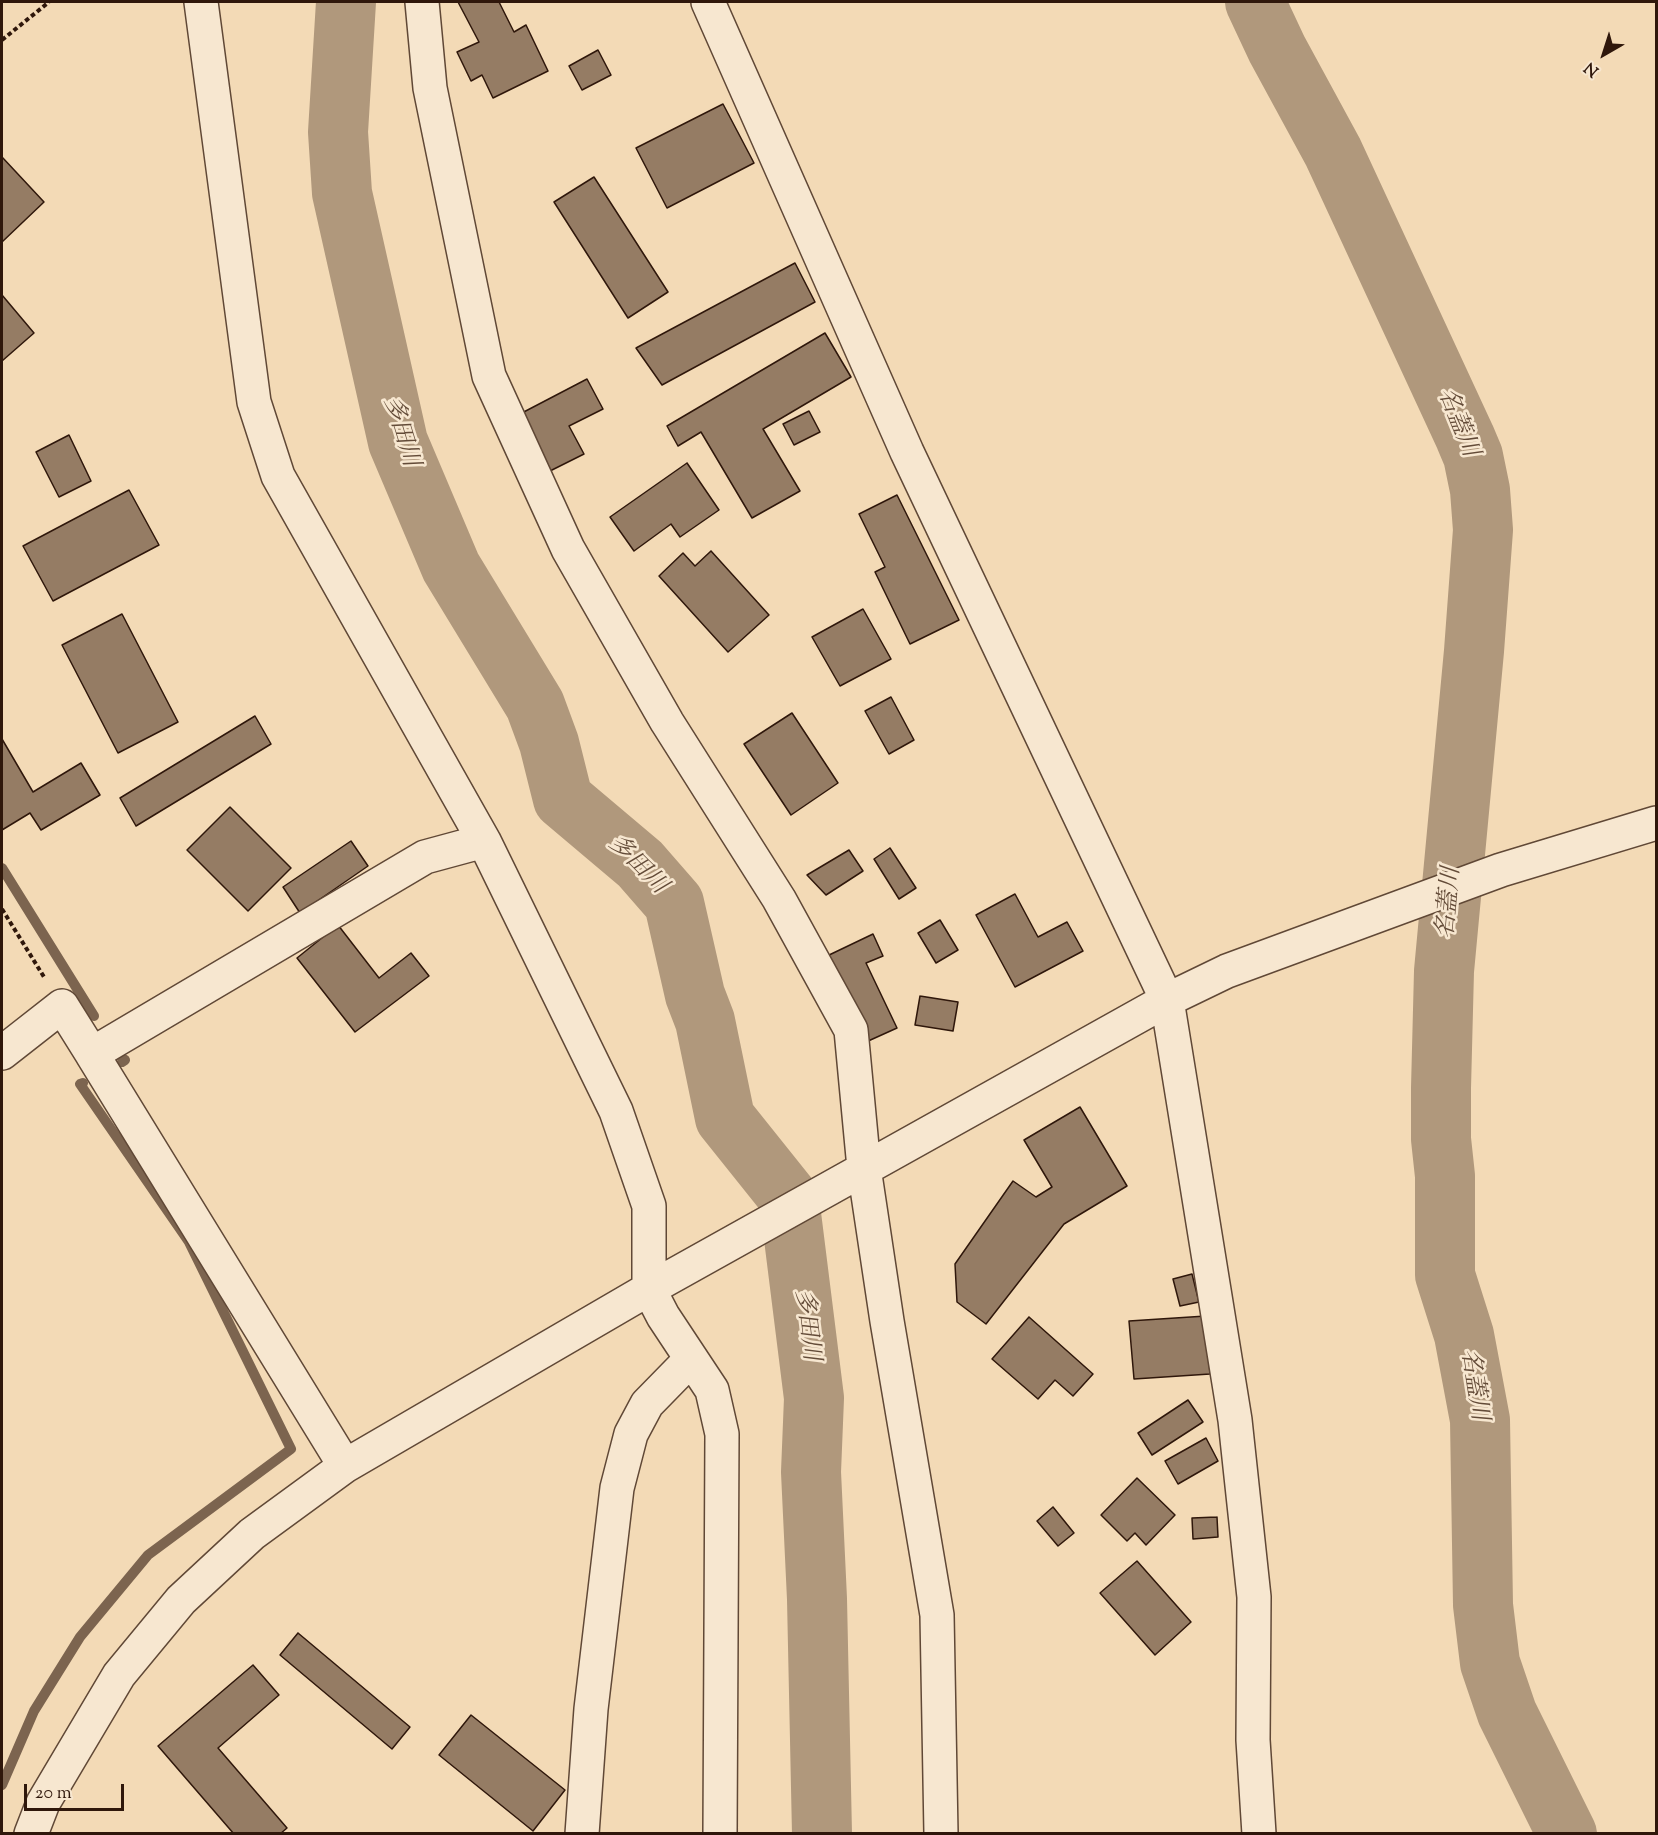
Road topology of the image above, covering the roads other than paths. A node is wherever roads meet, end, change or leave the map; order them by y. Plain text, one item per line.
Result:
1 (201, 2) edge
2 (422, 2) edge
3 (708, 2) edge
4 (1656, 823) edge
5 (484, 841) junction
6 (1167, 1000) junction
7 (2, 1053) edge
8 (92, 1054) junction
9 (855, 1174) junction
10 (664, 1282) junction
11 (691, 1359) junction
12 (345, 1467) junction
13 (31, 1833) edge
14 (582, 1833) edge
15 (720, 1833) edge
16 (940, 1833) edge
17 (1259, 1833) edge

1 - 5 street
2 - 9 street
3 - 6 street
4 - 6 street
5 - 8 street
5 - 10 street
6 - 9 street
6 - 17 street
7 - 8 street
8 - 12 street
9 - 10 street
9 - 16 street
10 - 11 street
10 - 12 street
11 - 14 street
11 - 15 street
12 - 13 street

